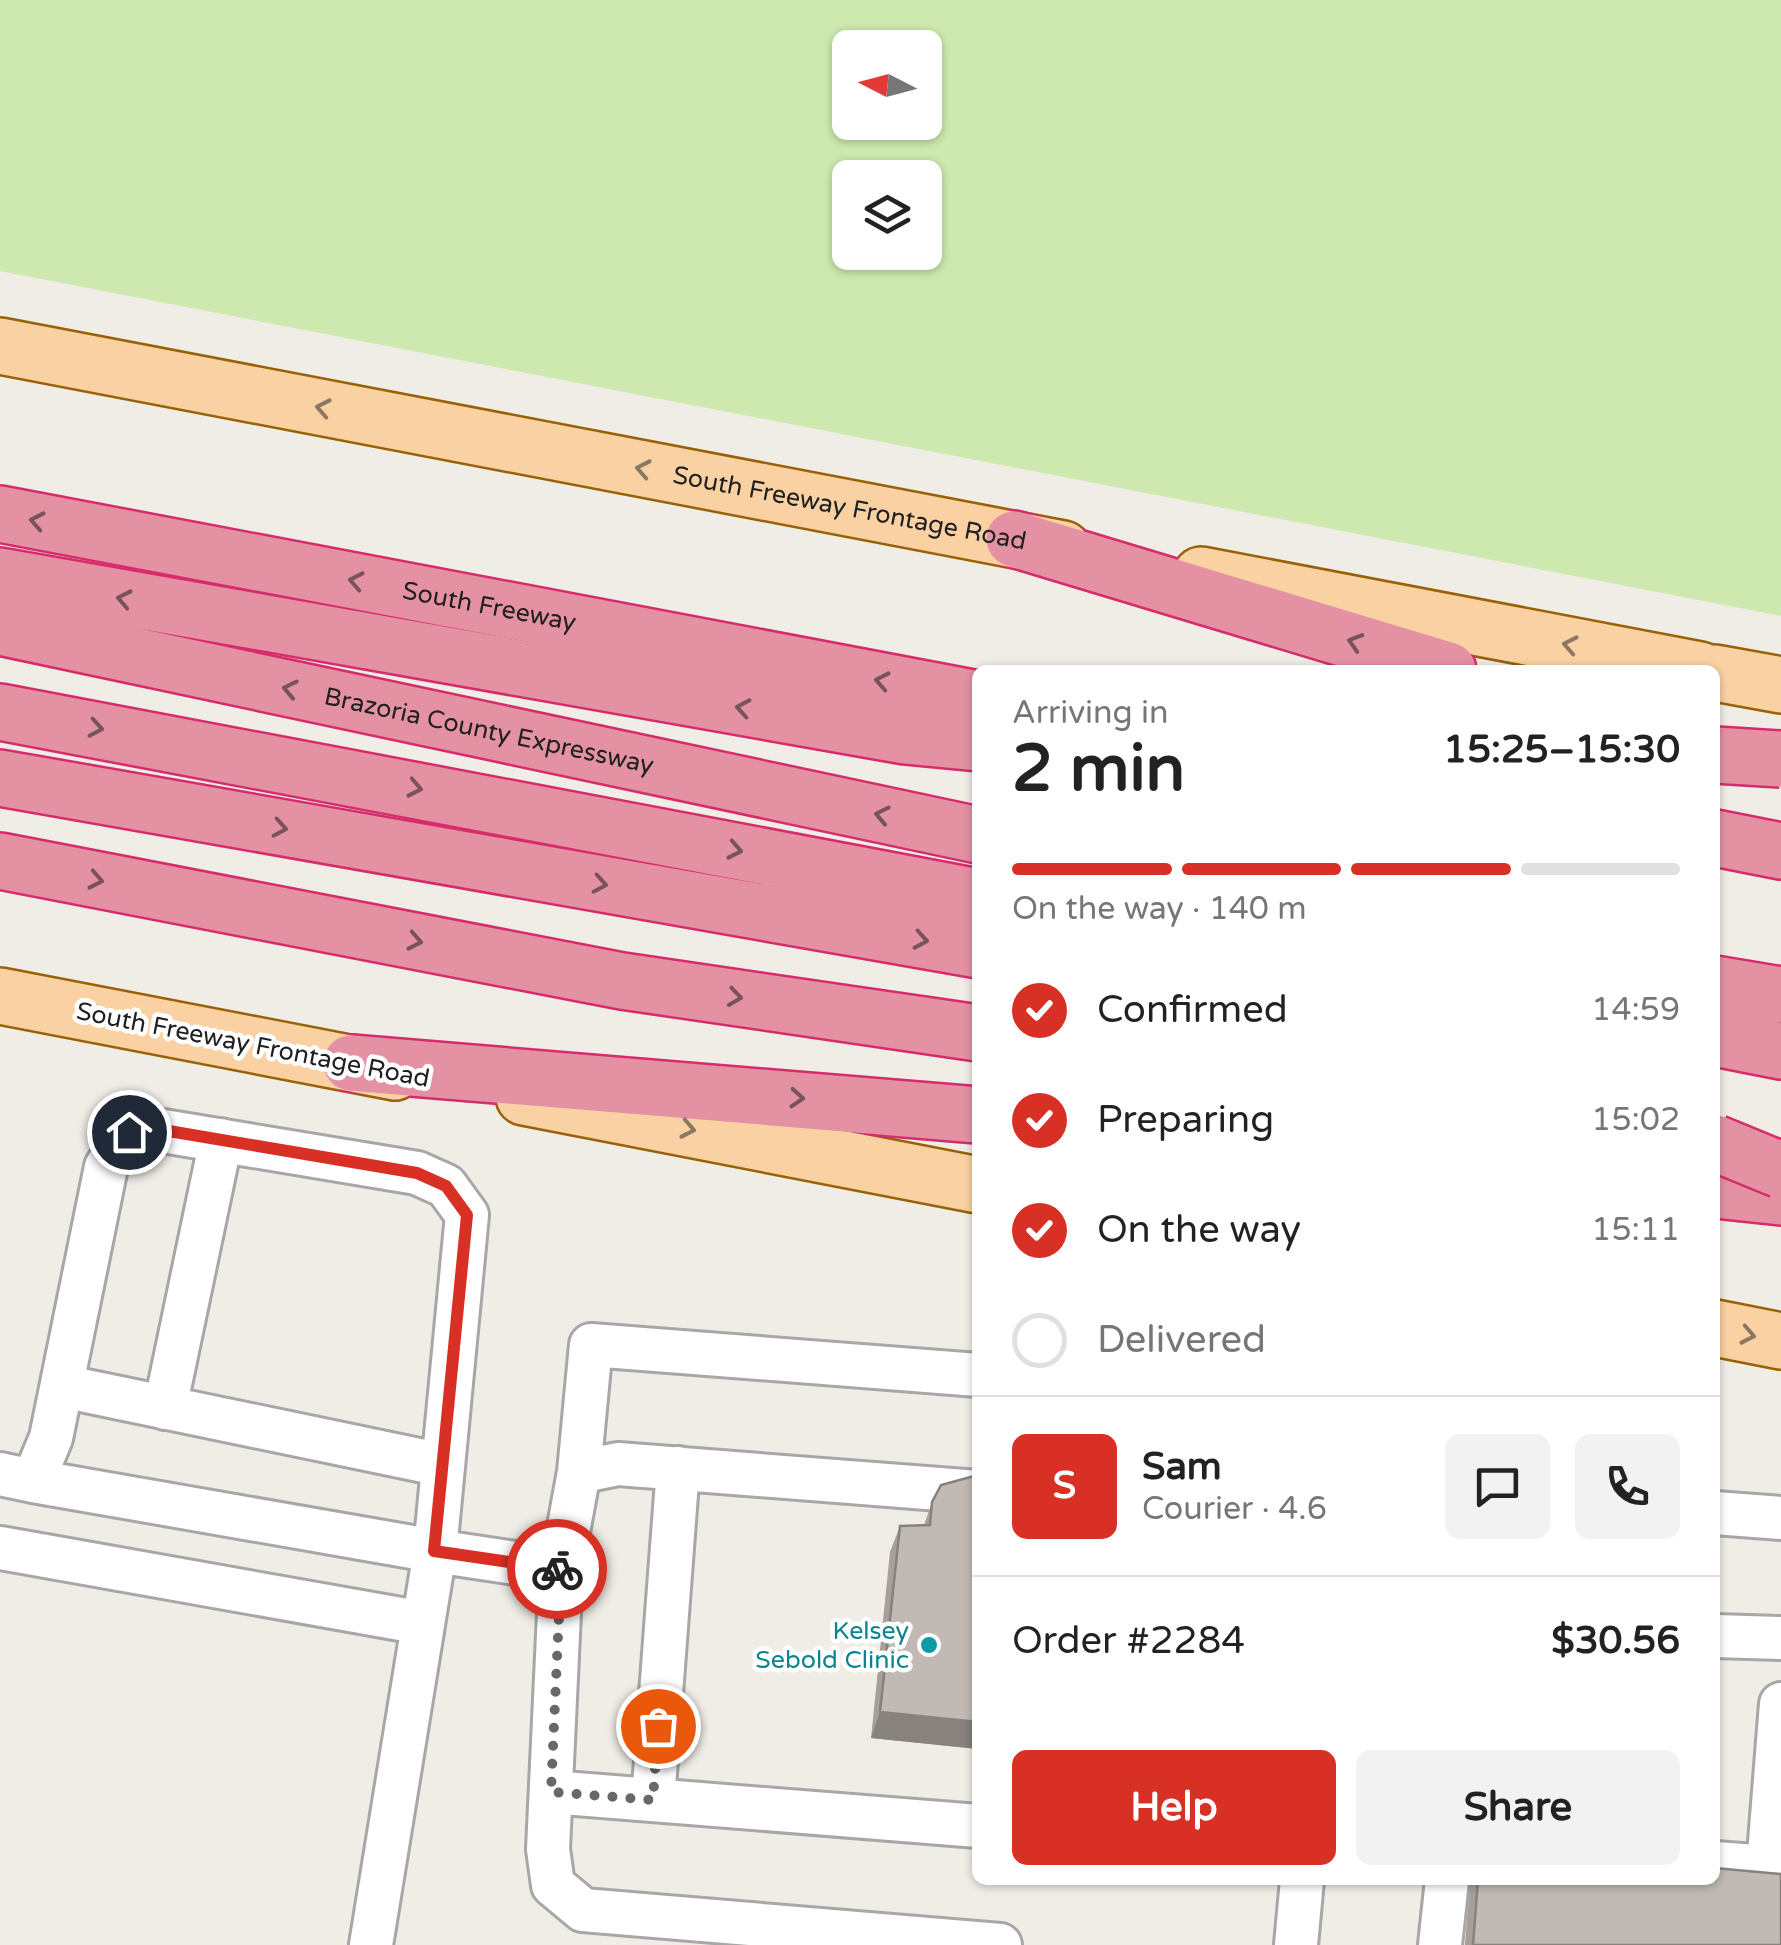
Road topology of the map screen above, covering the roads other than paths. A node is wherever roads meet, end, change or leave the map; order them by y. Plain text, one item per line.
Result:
1 (0, 346) edge
2 (0, 514) edge
3 (1014, 539) junction
4 (0, 576) edge
5 (0, 627) edge
6 (1431, 665) edge
7 (1674, 665) edge
8 (1720, 674) edge
9 (1781, 686) edge
10 (972, 698) edge
11 (0, 712) edge
12 (972, 742) edge
13 (1720, 753) edge
14 (1720, 754) edge
15 (1781, 759) edge
16 (1781, 770) edge
17 (0, 778) edge
18 (972, 834) edge
19 (1720, 839) edge
20 (1781, 851) edge
21 (0, 861) edge
22 (972, 897) edge
23 (972, 949) edge
24 (1720, 985) edge
25 (1781, 995) edge
26 (0, 996) edge
27 (972, 1032) edge
28 (1720, 1039) edge
29 (1781, 1051) edge
30 (351, 1064) junction
31 (972, 1115) edge
32 (221, 1140) junction
33 (1720, 1148) edge
34 (1781, 1167) edge
35 (972, 1184) edge
36 (1720, 1191) edge
37 (1781, 1197) edge
38 (1720, 1329) edge
39 (1781, 1341) edge
40 (972, 1375) edge
41 (62, 1386) junction
42 (165, 1408) junction
43 (443, 1465) junction
44 (678, 1468) junction
45 (580, 1472) junction
46 (17, 1477) edge
47 (972, 1492) edge
48 (1720, 1513) edge
49 (1781, 1518) edge
50 (0, 1548) edge
51 (434, 1551) junction
52 (561, 1570) junction
53 (423, 1624) junction
54 (1720, 1636) edge
55 (1781, 1638) edge
56 (1781, 1704) edge
57 (551, 1792) junction
58 (653, 1800) junction
59 (972, 1826) edge
60 (1720, 1863) edge
61 (1774, 1868) edge
62 (1302, 1885) edge
63 (1446, 1885) edge
64 (371, 1945) edge
65 (1000, 1945) edge
66 (1296, 1945) edge
67 (1440, 1945) edge

3 -> 1 main road, South Freeway Frontage Road
10 -> 2 highway, South Freeway
6 -> 3 highway
7 -> 3 main road, South Freeway Frontage Road
12 -> 4 highway
18 -> 5 highway, Brazoria County Expressway
8 - 9 main road
11 -> 22 highway
13 - 15 highway, bridge
14 - 16 highway
17 -> 23 highway
19 - 20 highway
21 -> 27 highway
24 - 25 highway
26 - 30 main road, South Freeway Frontage Road
28 - 29 highway
30 -> 31 highway
30 -> 35 main road, South Freeway Frontage Road
32 - 41 lane
32 - 42 lane
32 - 43 lane
33 - 34 highway, bridge
36 - 37 highway
38 -> 39 main road
40 - 45 lane
41 - 42 lane
41 - 46 lane
42 - 43 lane
43 - 51 lane
44 - 45 lane
44 - 47 lane
44 - 58 lane
45 - 52 lane
46 - 51 lane
48 - 49 lane
50 - 53 lane
51 - 52 lane
51 - 53 lane
52 - 57 lane
53 - 64 lane
54 - 55 lane
56 - 61 lane
57 - 58 lane
57 - 65 lane
58 - 59 lane
60 - 61 lane
62 - 66 lane
63 - 67 lane

